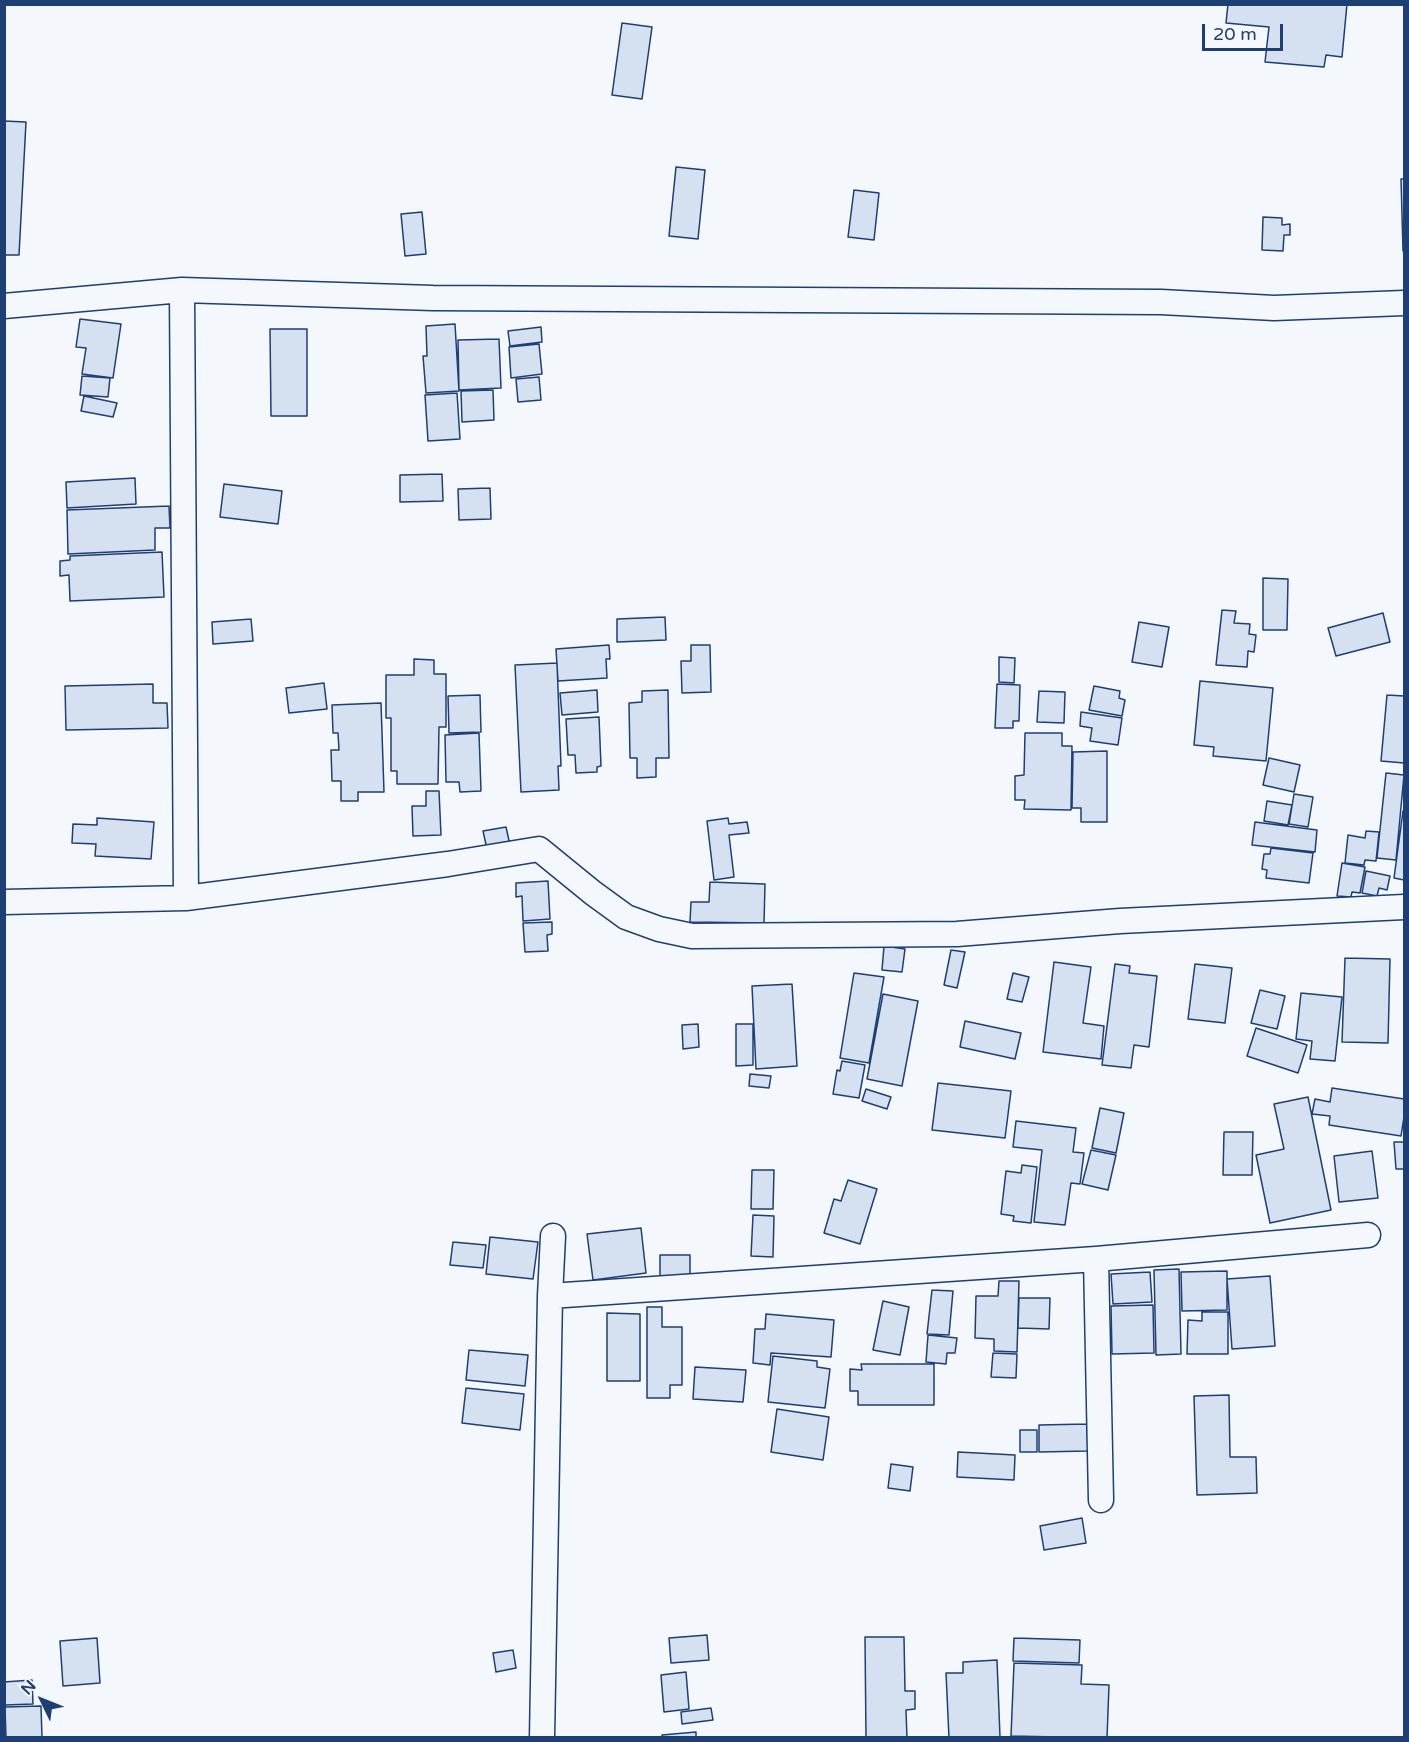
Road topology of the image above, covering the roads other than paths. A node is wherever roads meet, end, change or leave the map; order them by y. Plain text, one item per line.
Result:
1 (182, 290) junction
2 (1404, 303) edge
3 (4, 306) edge
4 (186, 898) junction
5 (4, 902) edge
6 (1404, 907) edge
7 (1368, 1235) dead end
8 (554, 1236) dead end
9 (1096, 1259) junction
10 (550, 1296) junction
11 (1101, 1500) dead end
12 (542, 1737) edge

1 - 2 street
1 - 3 street
1 - 4 street
4 - 5 street
4 - 6 street
7 - 9 street
8 - 10 street
9 - 10 street
9 - 11 street
10 - 12 street

